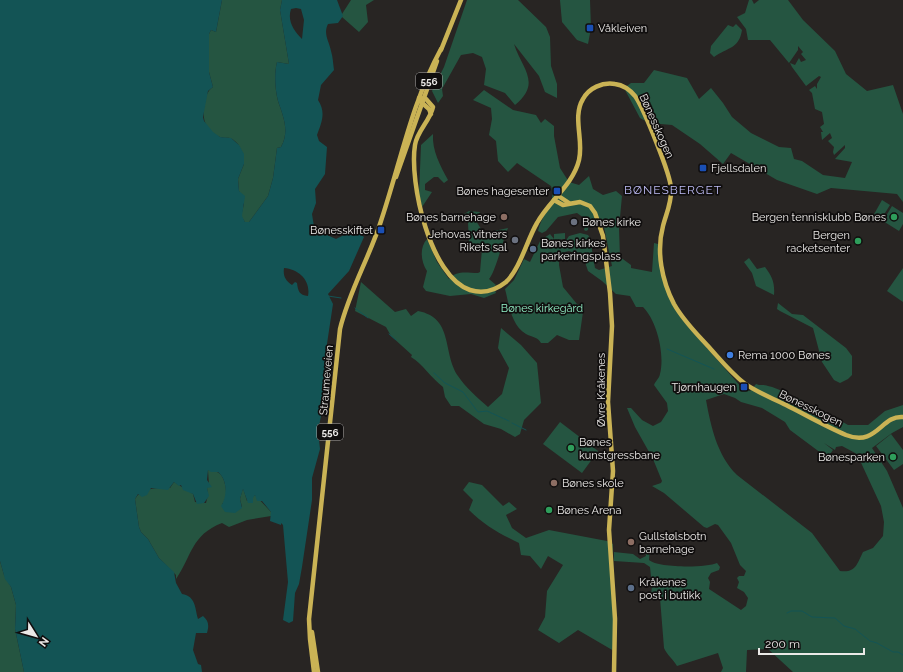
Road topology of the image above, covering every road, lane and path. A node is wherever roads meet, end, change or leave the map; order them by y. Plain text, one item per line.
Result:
1 (460, 0) edge
2 (421, 99) junction
3 (427, 106) junction
4 (417, 114) junction
5 (431, 114) junction
6 (393, 183) junction
7 (556, 198) junction
8 (903, 418) edge
9 (310, 612) junction
10 (314, 672) edge
11 (318, 672) edge
12 (614, 672) edge

1 - 2 main road, Straumeveien / 556
2 - 3 main road
2 - 4 main road, Straumeveien / 556
2 - 5 main road
2 - 6 main road, Straumeveien / 556
3 - 4 main road
3 - 5 main road
4 - 6 main road, Straumeveien / 556
5 - 7 main road, Bønesskogen
6 - 9 main road, Straumeveien / 556
7 - 8 main road, Bønesskogen
7 - 12 main road, Øvre Kråkenes
9 - 10 main road, Straumeveien / 556
9 - 11 main road, Straumeveien / 556

